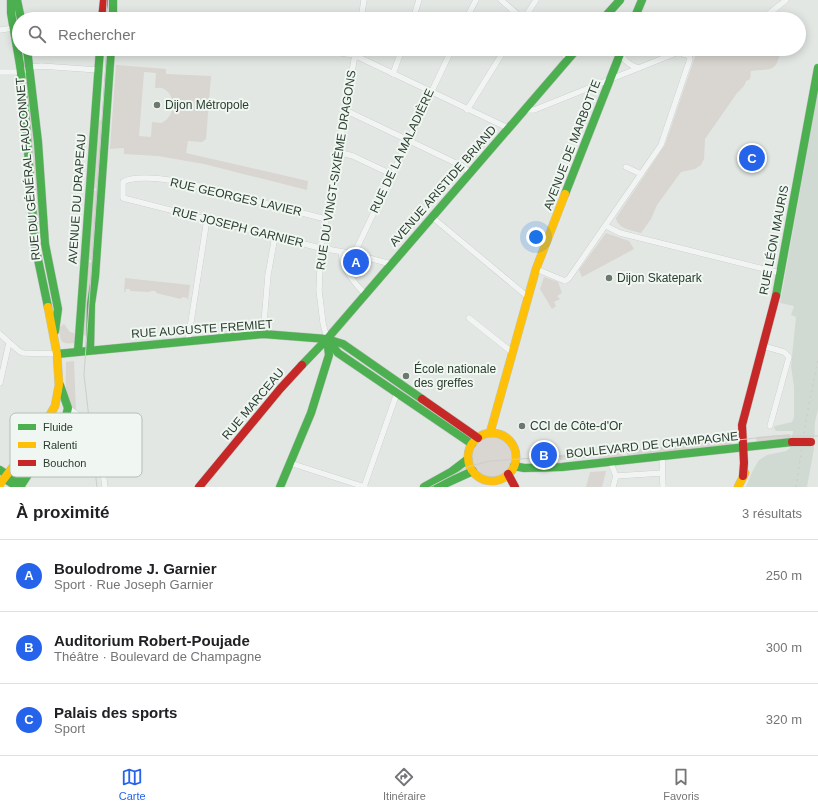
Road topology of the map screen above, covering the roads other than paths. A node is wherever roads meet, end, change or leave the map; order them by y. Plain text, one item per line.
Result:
1 (10, 0) edge
2 (17, 0) edge
3 (104, 0) edge
4 (113, 0) edge
5 (364, 0) edge
6 (419, 0) edge
7 (476, 0) edge
8 (501, 0) edge
9 (536, 0) edge
10 (620, 0) edge
11 (642, 0) edge
12 (786, 0) edge
13 (20, 12) edge
14 (103, 12) edge
15 (114, 12) edge
16 (362, 12) edge
17 (415, 12) edge
18 (470, 12) edge
19 (515, 12) edge
20 (528, 12) edge
21 (609, 12) edge
22 (637, 12) edge
23 (771, 12) edge
24 (12, 14) edge
25 (12, 28) edge
26 (0, 30) edge
27 (18, 56) edge
28 (28, 56) edge
29 (99, 56) edge
30 (110, 56) edge
31 (354, 56) edge
32 (356, 56) edge
33 (399, 56) edge
34 (448, 56) edge
35 (501, 56) edge
36 (565, 56) edge
37 (571, 56) edge
38 (619, 56) edge
39 (624, 56) edge
40 (667, 56) edge
41 (689, 56) edge
42 (568, 59) junction
43 (30, 68) junction
44 (639, 68) junction
45 (818, 68) edge
46 (98, 70) junction
47 (0, 72) edge
48 (20, 72) junction
49 (393, 74) junction
50 (610, 81) junction
51 (430, 92) junction
52 (345, 110) junction
53 (467, 110) junction
54 (524, 110) junction
55 (508, 128) junction
56 (407, 140) junction
57 (338, 152) junction
58 (626, 167) dead end
59 (470, 173) junction
60 (392, 174) junction
61 (641, 174) junction
62 (123, 182) joint
63 (432, 217) junction
64 (207, 219) junction
65 (326, 219) junction
66 (606, 226) junction
67 (276, 236) junction
68 (321, 248) junction
69 (342, 252) junction
70 (354, 254) junction
71 (391, 264) junction
72 (536, 269) junction
73 (780, 273) junction
74 (365, 294) junction
75 (528, 297) junction
76 (469, 318) dead end
77 (0, 334) edge
78 (263, 334) junction
79 (53, 337) junction
80 (327, 339) junction
81 (188, 341) junction
82 (9, 343) junction
83 (764, 346) junction
84 (90, 350) junction
85 (78, 351) junction
86 (60, 353) junction
87 (313, 353) junction
88 (513, 353) junction
89 (324, 369) junction
90 (0, 383) edge
91 (402, 385) junction
92 (61, 387) junction
93 (397, 393) junction
94 (57, 403) junction
95 (67, 407) junction
96 (51, 413) edge
97 (66, 413) edge
98 (75, 413) edge
99 (770, 426) dead end
100 (490, 433) junction
101 (478, 438) junction
102 (814, 442) edge
103 (472, 444) junction
104 (745, 447) junction
105 (662, 456) junction
106 (468, 459) junction
107 (610, 461) junction
108 (290, 462) junction
109 (10, 464) edge
110 (514, 466) junction
111 (473, 471) junction
112 (3, 472) edge
113 (662, 473) junction
114 (508, 474) junction
115 (616, 476) junction
116 (15, 477) edge
117 (26, 477) edge
118 (104, 477) edge
119 (0, 484) edge
120 (19, 487) edge
121 (105, 487) edge
122 (199, 487) edge
123 (280, 487) edge
124 (365, 487) edge
125 (424, 487) edge
126 (438, 487) edge
127 (515, 487) edge
128 (613, 487) edge
129 (663, 487) edge
130 (738, 487) edge

1 - 24 main road, RUE DU GÉNÉRAL FAUCONNET
2 - 13 main road
3 - 14 main road
4 - 15 main road
5 - 16 street
6 - 17 street
7 - 18 street
8 - 19 street
9 - 20 street
10 - 21 main road
11 - 22 main road
12 - 23 street
25 - 26 street
27 - 48 main road, RUE DU GÉNÉRAL FAUCONNET
28 - 43 main road, RUE DU GÉNÉRAL FAUCONNET
29 - 46 main road, AVENUE DU DRAPEAU
30 - 84 main road, AVENUE DU DRAPEAU
31 - 52 street, RUE DU VINGT-SIXIÈME DRAGONS
32 - 49 street
33 - 49 street
34 - 51 street, RUE DE LA MALADIÈRE
35 - 53 street
36 - 42 street
37 - 42 main road, AVENUE ARISTIDE BRIAND
38 - 50 main road, AVENUE DE MARBOTTE
39 - 44 street
40 - 44 street
41 - 61 street
42 - 54 main road, AVENUE ARISTIDE BRIAND
43 - 46 street
43 - 48 street, RUE DU GÉNÉRAL FAUCONNET
43 - 79 main road, RUE DU GÉNÉRAL FAUCONNET
44 - 50 street
45 - 73 main road, RUE LÉON MAURIS
46 - 85 main road, AVENUE DU DRAPEAU
47 - 48 street
48 - 79 main road, RUE DU GÉNÉRAL FAUCONNET
49 - 51 street
50 - 54 street
50 - 72 main road, AVENUE DE MARBOTTE
51 - 53 street
51 - 56 street, RUE DE LA MALADIÈRE
52 - 56 street
52 - 57 street, RUE DU VINGT-SIXIÈME DRAGONS
53 - 55 street
54 - 55 main road, AVENUE ARISTIDE BRIAND
55 - 59 main road, AVENUE ARISTIDE BRIAND
56 - 59 street
56 - 60 street, RUE DE LA MALADIÈRE
57 - 60 street
57 - 65 street, RUE DU VINGT-SIXIÈME DRAGONS
58 - 61 street
59 - 63 main road, AVENUE ARISTIDE BRIAND
60 - 70 street, RUE DE LA MALADIÈRE
61 - 66 street
62 - 64 street, RUE JOSEPH GARNIER
62 - 65 street, RUE GEORGES LAVIER
63 - 71 main road, AVENUE ARISTIDE BRIAND
63 - 75 street
64 - 67 street, RUE JOSEPH GARNIER
64 - 81 street
65 - 68 street, RUE DU VINGT-SIXIÈME DRAGONS
66 - 72 street
66 - 73 street
67 - 68 street, RUE JOSEPH GARNIER
67 - 78 street
68 - 69 street, RUE JOSEPH GARNIER
68 - 80 street, RUE DU VINGT-SIXIÈME DRAGONS
69 - 70 street, RUE JOSEPH GARNIER
69 - 74 street
70 - 71 street, RUE JOSEPH GARNIER
71 - 74 main road, AVENUE ARISTIDE BRIAND
72 - 75 main road, AVENUE DE MARBOTTE
73 - 83 main road, RUE LÉON MAURIS
74 - 80 main road, AVENUE ARISTIDE BRIAND
75 - 88 main road, AVENUE DE MARBOTTE
76 - 88 street
77 - 82 street
78 - 80 main road, RUE AUGUSTE FREMIET
78 - 81 main road, RUE AUGUSTE FREMIET
79 - 86 main road, RUE DU GÉNÉRAL FAUCONNET
80 - 87 main road, RUE MARCEAU
80 - 89 main road
80 - 91 main road, RUE AUGUSTE FREMIET
80 - 93 main road
81 - 84 main road, RUE AUGUSTE FREMIET
82 - 86 street
82 - 90 street
83 - 99 street
83 - 104 main road, RUE LÉON MAURIS
84 - 85 main road, RUE AUGUSTE FREMIET
85 - 86 main road, RUE AUGUSTE FREMIET
86 - 92 main road, RUE DU GÉNÉRAL FAUCONNET
87 - 89 main road
87 - 122 main road, RUE MARCEAU
88 - 100 main road, AVENUE DE MARBOTTE
89 - 108 main road
91 - 93 main road
91 - 101 main road, RUE AUGUSTE FREMIET
92 - 94 main road
92 - 95 main road
93 - 103 main road
93 - 124 street
94 - 95 main road
94 - 96 main road
95 - 97 main road
95 - 98 street
100 - 101 main road
100 - 110 main road
101 - 103 main road
102 - 104 main road, BOULEVARD DE CHAMPAGNE, bridge
103 - 106 main road
104 - 105 main road, BOULEVARD DE CHAMPAGNE
104 - 130 main road, RUE LÉON MAURIS
105 - 107 main road, BOULEVARD DE CHAMPAGNE
105 - 113 street
106 - 111 main road
106 - 125 main road
107 - 110 main road, BOULEVARD DE CHAMPAGNE
107 - 115 street
108 - 123 main road
108 - 124 street
109 - 112 main road
110 - 114 main road
111 - 114 main road
111 - 126 main road
112 - 119 main road
113 - 115 street
113 - 129 street
114 - 127 main road
115 - 128 street
116 - 120 main road
117 - 120 main road
118 - 121 street

